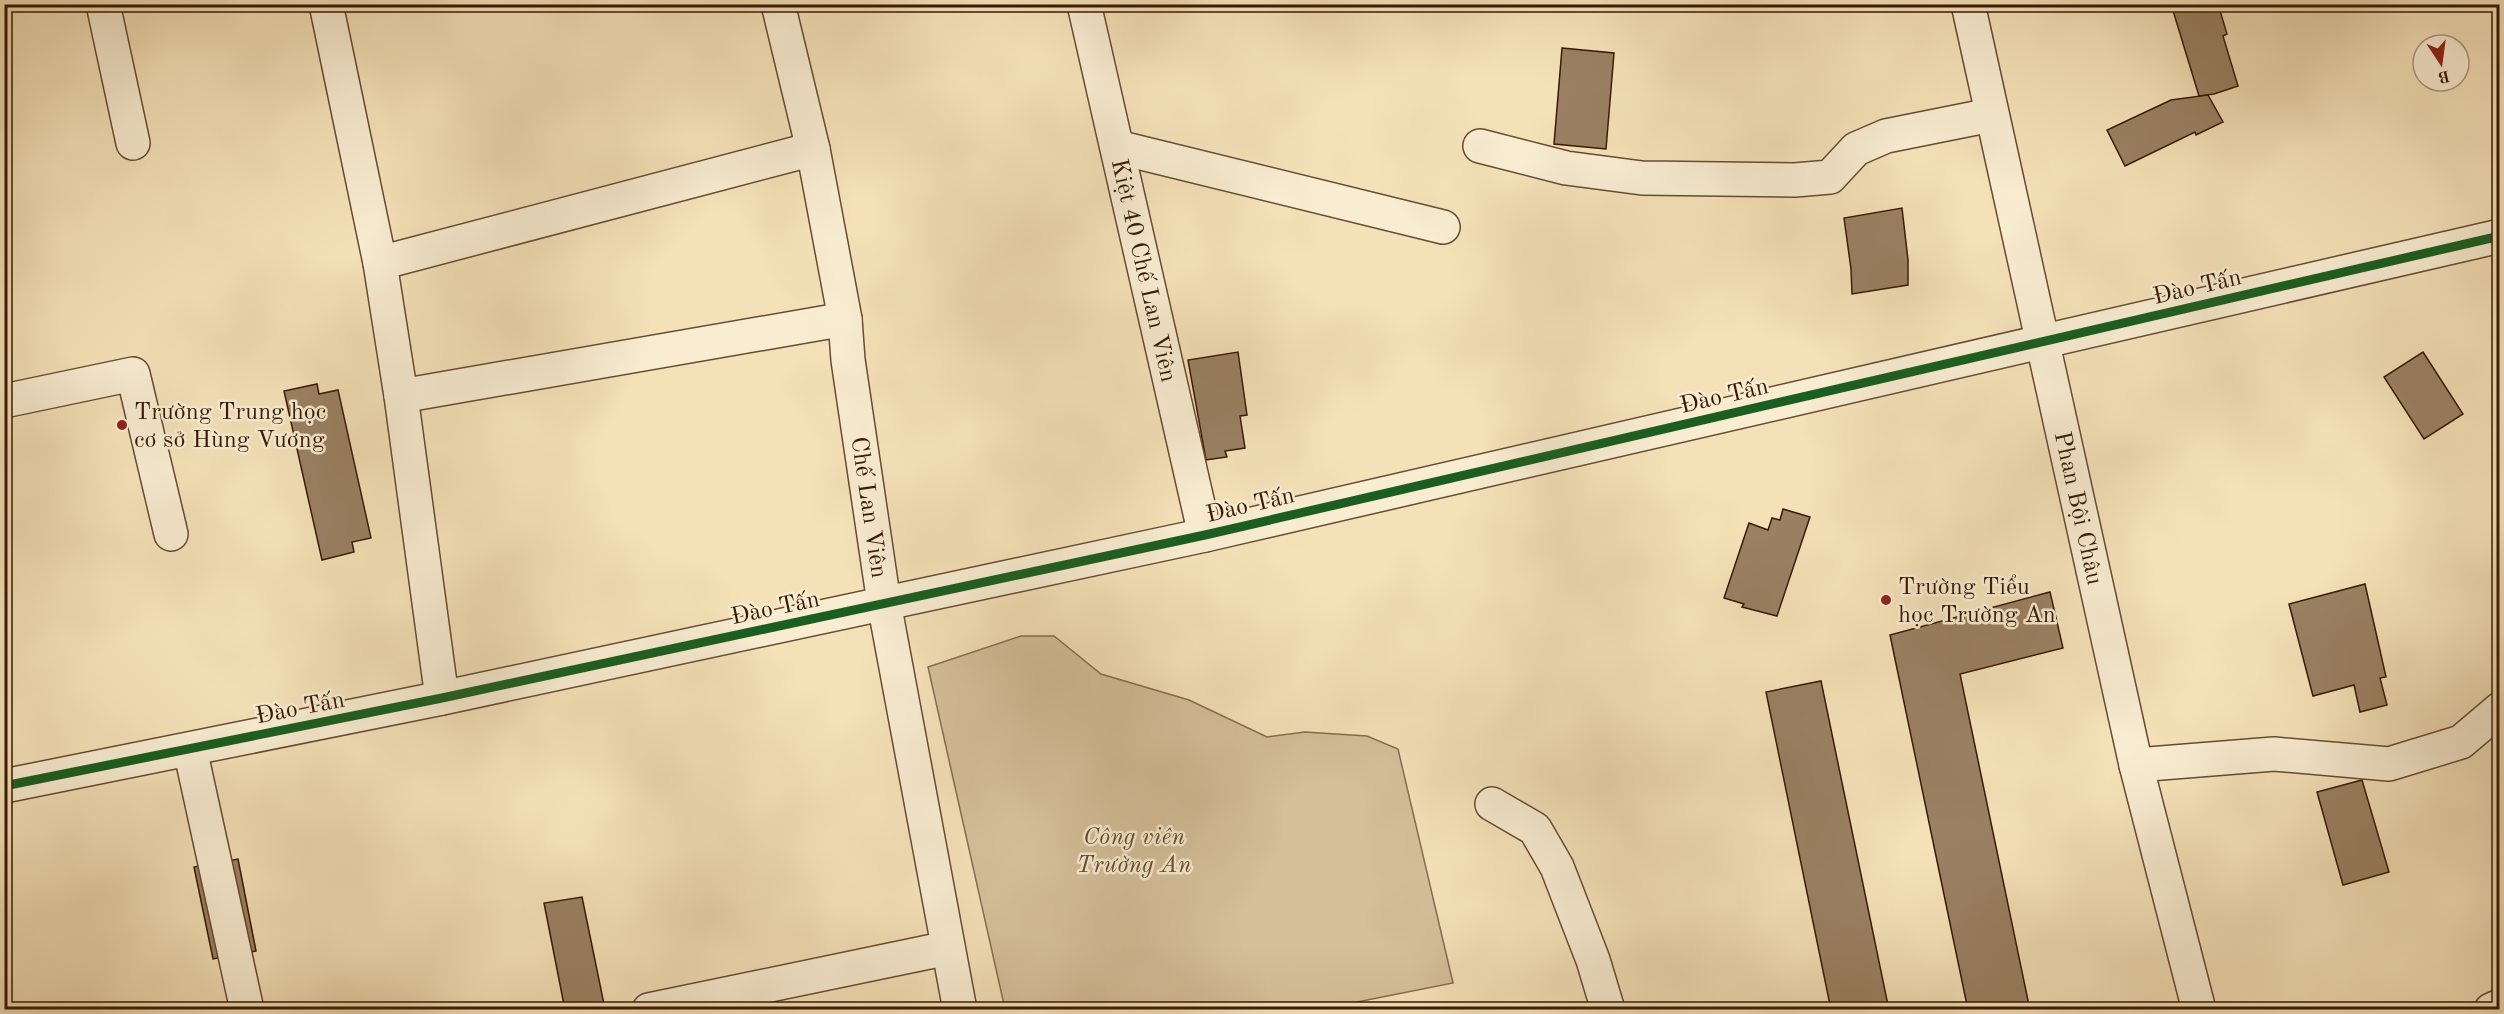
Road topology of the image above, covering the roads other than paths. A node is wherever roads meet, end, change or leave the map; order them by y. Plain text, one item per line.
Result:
1 (103, 4) edge
2 (778, 4) edge
3 (1084, 4) edge
4 (1968, 4) edge
5 (335, 7) edge
6 (1991, 115) junction
7 (133, 143) dead end
8 (1480, 146) dead end
9 (1117, 147) junction
10 (813, 149) junction
11 (1443, 226) dead end
12 (2499, 236) edge
13 (380, 263) junction
14 (845, 319) junction
15 (2042, 342) junction
16 (401, 396) junction
17 (4, 401) edge
18 (171, 534) dead end
19 (1205, 535) junction
20 (884, 603) junction
21 (442, 698) junction
22 (2499, 709) edge
23 (190, 749) junction
24 (2136, 765) junction
25 (4, 786) edge
26 (1492, 804) dead end
27 (948, 948) junction
28 (2499, 1006) edge
29 (247, 1010) edge
30 (649, 1010) edge
31 (960, 1010) edge
32 (1608, 1010) edge
33 (2199, 1010) edge
34 (2491, 1010) edge

1 - 7 street
2 - 10 street, Chế Lan Viên
3 - 9 street, Kiệt 40 Chế Lan Viên
4 - 6 street, Phan Bội Châu
5 - 13 street
6 - 8 street
6 - 15 street, Phan Bội Châu
9 - 11 street
9 - 19 street, Kiệt 40 Chế Lan Viên
10 - 13 street
10 - 14 street, Chế Lan Viên
12 - 15 street, Đào Tấn
13 - 16 street
14 - 16 street
14 - 20 street, Chế Lan Viên
15 - 19 street, Đào Tấn
15 - 24 street, Phan Bội Châu
16 - 21 street
17 - 18 street
19 - 20 street, Đào Tấn
20 - 21 street, Đào Tấn
20 - 27 street, Chế Lan Viên
21 - 23 street, Đào Tấn
22 - 24 street
23 - 25 street, Đào Tấn
23 - 29 street
24 - 33 street, Phan Bội Châu
26 - 32 street
27 - 30 street
27 - 31 street, Chế Lan Viên
28 - 34 street

